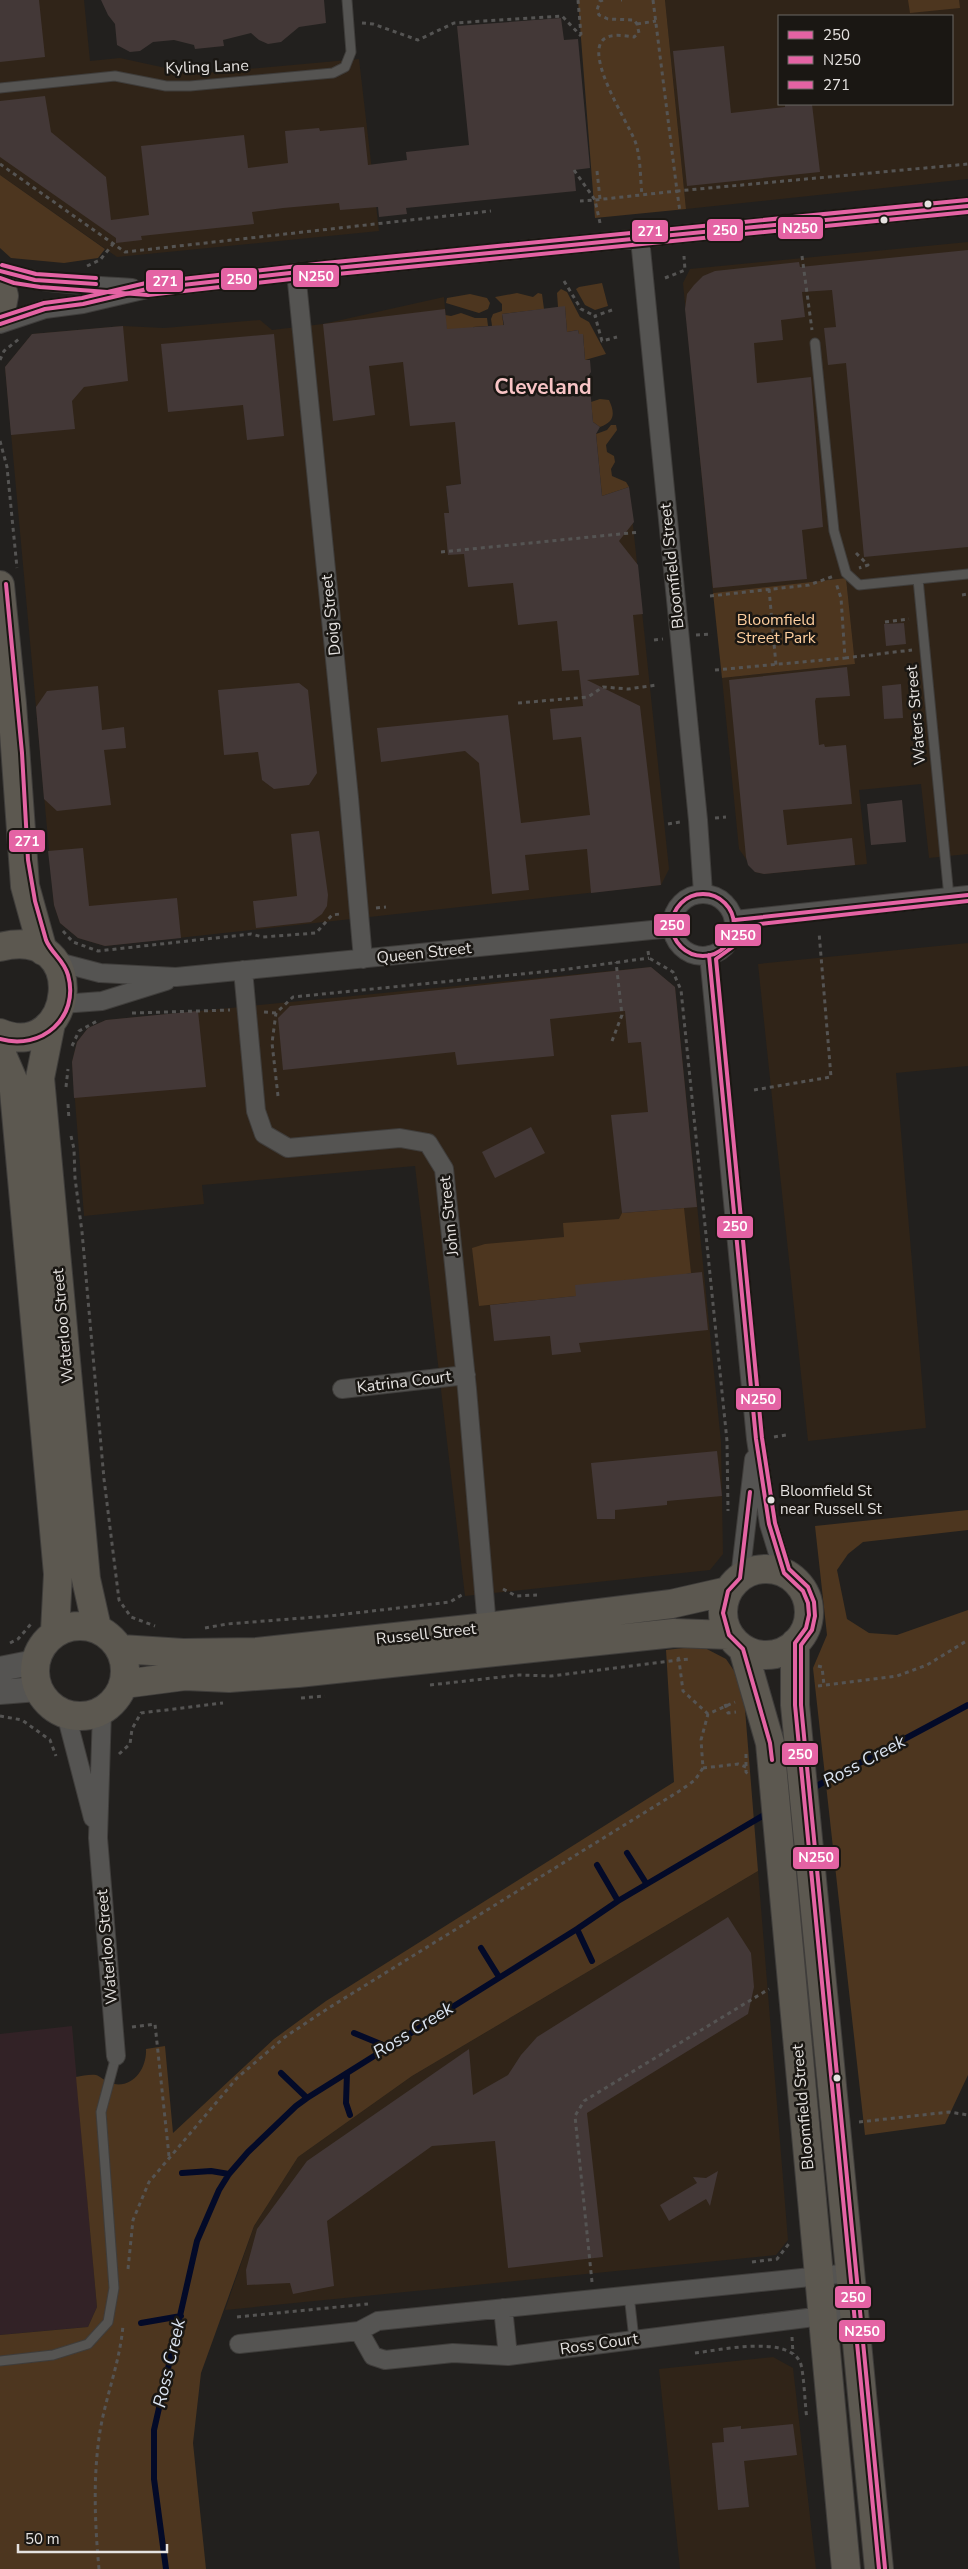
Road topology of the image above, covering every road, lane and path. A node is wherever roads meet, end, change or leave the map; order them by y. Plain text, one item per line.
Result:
1 (347, 0) edge
2 (578, 0) edge
3 (603, 0) edge
4 (653, 0) edge
5 (656, 21) junction
6 (349, 22) junction
7 (638, 24) junction
8 (0, 88) edge
9 (0, 164) edge
10 (968, 164) edge
11 (574, 170) dead end
12 (597, 171) dead end
13 (677, 191) junction
14 (642, 195) junction
15 (600, 199) junction
16 (595, 200) junction
17 (580, 201) dead end
18 (968, 206) edge
19 (491, 211) dead end
20 (680, 212) dead end
21 (600, 223) dead end
22 (640, 239) junction
23 (113, 244) junction
24 (684, 256) dead end
25 (802, 256) dead end
26 (83, 267) dead end
27 (0, 271) edge
28 (296, 272) junction
29 (665, 278) dead end
30 (0, 280) edge
31 (564, 281) dead end
32 (147, 289) junction
33 (612, 310) dead end
34 (595, 316) junction
35 (0, 317) edge
36 (0, 324) edge
37 (22, 336) dead end
38 (617, 338) dead end
39 (815, 343) joint
40 (0, 360) edge
41 (0, 441) edge
42 (640, 532) dead end
43 (834, 532) junction
44 (441, 552) dead end
45 (846, 572) junction
46 (968, 574) edge
47 (834, 577) junction
48 (918, 579) junction
49 (9, 580) edge
50 (769, 589) junction
51 (968, 594) edge
52 (962, 595) dead end
53 (710, 596) dead end
54 (922, 618) junction
55 (884, 622) dead end
56 (925, 649) junction
57 (845, 658) junction
58 (776, 665) junction
59 (715, 670) dead end
60 (657, 685) dead end
61 (518, 703) dead end
62 (703, 893) junction
63 (968, 895) edge
64 (949, 897) junction
65 (386, 907) dead end
66 (358, 911) junction
67 (735, 920) junction
68 (60, 927) dead end
69 (672, 928) junction
70 (819, 932) dead end
71 (0, 947) edge
72 (648, 951) dead end
73 (709, 955) junction
74 (48, 956) junction
75 (363, 958) junction
76 (649, 958) junction
77 (616, 962) junction
78 (243, 970) junction
79 (176, 977) junction
80 (246, 1011) junction
81 (276, 1012) junction
82 (57, 1013) junction
83 (123, 1014) dead end
84 (104, 1018) dead end
85 (0, 1033) edge
86 (612, 1041) dead end
87 (0, 1050) edge
88 (69, 1051) dead end
89 (68, 1061) dead end
90 (66, 1090) dead end
91 (754, 1090) dead end
92 (278, 1096) dead end
93 (67, 1097) dead end
94 (70, 1126) dead end
95 (70, 1133) dead end
96 (466, 1375) junction
97 (342, 1389) dead end
98 (756, 1439) junction
99 (728, 1515) dead end
100 (784, 1573) junction
101 (734, 1584) junction
102 (483, 1588) junction
103 (547, 1594) dead end
104 (486, 1627) junction
105 (97, 1628) junction
106 (160, 1628) dead end
107 (201, 1629) dead end
108 (55, 1632) junction
109 (674, 1633) junction
110 (968, 1640) edge
111 (736, 1642) junction
112 (795, 1643) junction
113 (121, 1649) junction
114 (693, 1659) dead end
115 (679, 1660) junction
116 (35, 1662) junction
117 (822, 1667) dead end
118 (0, 1669) edge
119 (124, 1684) junction
120 (427, 1685) dead end
121 (824, 1685) junction
122 (817, 1686) dead end
123 (38, 1689) junction
124 (0, 1692) edge
125 (332, 1694) dead end
126 (294, 1697) dead end
127 (741, 1700) dead end
128 (228, 1703) dead end
129 (725, 1704) junction
130 (102, 1711) junction
131 (728, 1713) dead end
132 (66, 1714) junction
133 (708, 1714) junction
134 (0, 1716) edge
135 (746, 1750) dead end
136 (100, 1757) junction
137 (78, 1761) junction
138 (744, 1767) junction
139 (704, 1768) junction
140 (767, 1773) junction
141 (98, 1838) junction
142 (769, 1979) dead end
143 (770, 1988) junction
144 (771, 1998) dead end
145 (114, 2030) junction
146 (116, 2056) joint
147 (968, 2115) edge
148 (836, 2125) junction
149 (169, 2156) junction
150 (790, 2234) dead end
151 (749, 2263) dead end
152 (850, 2273) junction
153 (819, 2276) junction
154 (128, 2279) dead end
155 (601, 2282) dead end
156 (592, 2283) junction
157 (582, 2284) dead end
158 (629, 2295) junction
159 (375, 2304) dead end
160 (503, 2308) junction
161 (854, 2312) junction
162 (236, 2317) dead end
163 (823, 2317) junction
164 (124, 2318) dead end
165 (359, 2331) junction
166 (634, 2339) junction
167 (239, 2344) dead end
168 (690, 2354) dead end
169 (508, 2356) junction
170 (0, 2361) edge
171 (807, 2422) dead end
172 (98, 2569) edge
173 (846, 2569) edge
174 (879, 2569) edge

1 - 6 lane, Kyling Lane
2 - 6 path
3 - 7 path
4 - 5 path
5 - 7 path
5 - 13 path
6 - 8 lane, Kyling Lane
7 - 14 path
9 - 23 path
10 - 13 path
11 - 16 path
12 - 15 path
13 - 14 path
13 - 20 path
14 - 15 path
15 - 16 path
16 - 17 path
16 - 21 path
18 - 22 street
19 - 23 path
22 - 28 street
22 - 62 street, Bloomfield Street
23 - 26 path
24 - 29 path
25 - 39 path
27 - 32 street
28 - 32 street
28 - 66 street, Doig Street
30 - 35 highway
31 - 34 path
32 - 36 street
33 - 34 path
34 - 38 path
37 - 40 path
39 - 43 lane
41 - 49 path
42 - 44 path
43 - 45 lane
43 - 45 path
45 - 47 path
45 - 48 lane
46 - 48 lane
47 - 50 path
47 - 57 path
48 - 54 lane, Waters Street
49 - 74 highway
50 - 53 path
50 - 58 path
51 - 52 path
54 - 55 path
54 - 56 lane, Waters Street
56 - 57 path
56 - 64 lane, Waters Street
57 - 58 path
58 - 59 path
60 - 61 path
62 - 67 street
62 - 69 street
63 - 64 street
64 - 67 street
65 - 66 path
66 - 68 path
66 - 75 street, Doig Street
67 - 73 street
69 - 73 street
69 - 75 street, Queen Street
70 - 91 path
71 - 74 highway
72 - 76 path
73 - 98 street
74 - 79 street, Queen Street
74 - 82 highway, Waterloo Street
75 - 78 street, Queen Street
76 - 77 path
76 - 99 path
77 - 81 path
77 - 86 path
78 - 79 street, Queen Street
78 - 80 street, John Street
79 - 82 street, Queen Street
80 - 81 path
80 - 83 path
80 - 96 street, John Street
81 - 92 path
82 - 85 highway
82 - 105 highway, Waterloo Street
84 - 88 path
87 - 108 highway, Waterloo Street
89 - 90 path
93 - 94 path
95 - 106 path
96 - 97 street, Katrina Court
96 - 102 street, John Street
98 - 100 street
98 - 101 street
100 - 101 highway
100 - 112 highway
101 - 104 highway, Russell Street
101 - 111 highway
102 - 103 path
102 - 104 street, John Street
102 - 107 path
104 - 113 highway, Russell Street
105 - 108 highway
105 - 113 highway
108 - 116 highway
109 - 111 highway, Russell Street
109 - 115 path
109 - 119 highway, Russell Street
110 - 121 path
111 - 112 highway
111 - 140 highway, Bloomfield Street
112 - 148 highway, Bloomfield Street
113 - 119 highway
114 - 115 path
115 - 120 path
115 - 133 path
116 - 118 main road
116 - 123 highway
117 - 121 path
119 - 130 highway
121 - 122 path
123 - 124 main road
123 - 132 highway
125 - 126 path
127 - 129 path
128 - 136 path
129 - 131 path
129 - 133 path
130 - 132 highway
130 - 136 street, Waterloo Street
132 - 137 street, Waterloo Street
133 - 139 path
134 - 137 path
135 - 138 path
136 - 141 street, Waterloo Street
137 - 141 street, Waterloo Street
138 - 139 path
138 - 140 path
138 - 140 path
139 - 149 path
140 - 153 highway, Bloomfield Street
141 - 145 street, Waterloo Street
142 - 143 path
143 - 144 path
143 - 156 path
145 - 146 street, Waterloo Street
145 - 149 path
146 - 170 lane
147 - 148 path
148 - 152 highway, Bloomfield Street
149 - 154 path
150 - 151 path
152 - 153 street
152 - 161 highway, Bloomfield Street
153 - 158 street
153 - 163 highway, Bloomfield Street
155 - 156 path
156 - 157 path
158 - 160 street
158 - 166 lane
159 - 162 path
160 - 165 street
160 - 169 street
161 - 163 street, Ross Court
161 - 174 highway, Bloomfield Street
163 - 166 street, Ross Court
163 - 173 highway, Bloomfield Street
164 - 172 path
165 - 167 street
165 - 169 street, Ross Court
166 - 169 street, Ross Court
168 - 171 path

